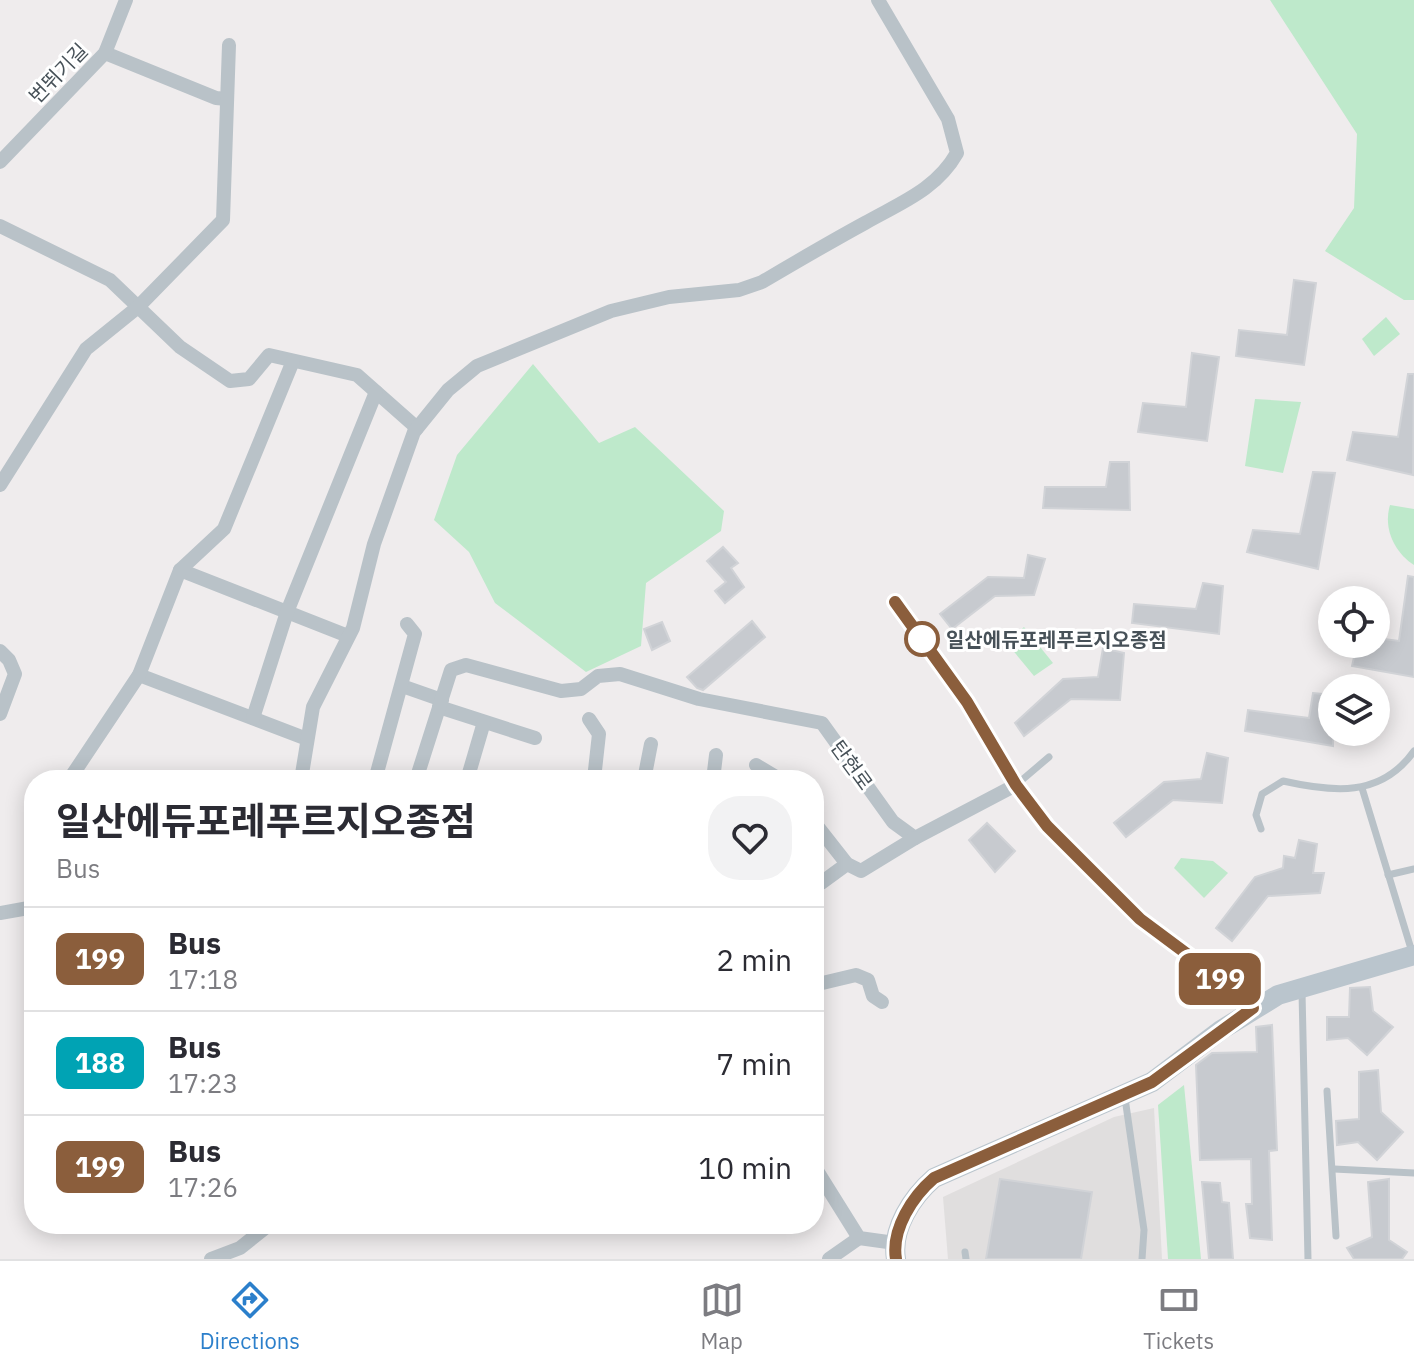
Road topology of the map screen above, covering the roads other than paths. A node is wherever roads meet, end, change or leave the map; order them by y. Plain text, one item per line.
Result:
1 (126, 0) edge
2 (878, 0) edge
3 (229, 45) dead end
4 (105, 53) junction
5 (227, 99) junction
6 (0, 162) edge
7 (0, 226) edge
8 (138, 307) junction
9 (293, 361) junction
10 (376, 392) junction
11 (417, 428) junction
12 (0, 485) edge
13 (180, 570) junction
14 (895, 602) dead end
15 (287, 612) junction
16 (407, 624) dead end
17 (348, 636) junction
18 (0, 651) edge
19 (139, 675) junction
20 (402, 686) junction
21 (440, 704) junction
22 (0, 714) edge
23 (253, 718) junction
24 (589, 719) dead end
25 (484, 722) junction
26 (535, 738) dead end
27 (307, 739) junction
28 (651, 744) dead end
29 (1414, 751) edge
30 (716, 755) dead end
31 (1049, 757) dead end
32 (76, 770) edge
33 (302, 770) edge
34 (378, 770) edge
35 (420, 770) edge
36 (470, 770) edge
37 (595, 770) edge
38 (646, 770) edge
39 (714, 770) edge
40 (1016, 785) junction
41 (1362, 788) junction
42 (1261, 829) dead end
43 (824, 835) edge
44 (915, 838) junction
45 (847, 864) junction
46 (1414, 869) edge
47 (1388, 875) junction
48 (824, 881) edge
49 (24, 909) edge
50 (0, 913) edge
51 (1414, 956) edge
52 (824, 983) edge
53 (1302, 986) junction
54 (882, 1002) dead end
55 (1253, 1008) junction
56 (1327, 1091) dead end
57 (1124, 1096) junction
58 (1334, 1169) junction
59 (1414, 1173) edge
60 (824, 1182) edge
61 (258, 1234) edge
62 (1336, 1236) dead end
63 (859, 1238) junction
64 (895, 1251) edge
65 (211, 1259) edge
66 (829, 1259) edge
67 (1142, 1259) edge
68 (1308, 1259) edge

1 - 4 street, 번뛰기길
2 - 11 street
3 - 5 street
4 - 5 street
4 - 6 street, 번뛰기길
5 - 8 street
7 - 8 street
8 - 9 street
8 - 12 street
9 - 10 street
9 - 13 street
10 - 11 street
10 - 15 street
11 - 17 street
13 - 15 street
13 - 19 street
14 - 40 street
15 - 17 street
15 - 23 street
16 - 20 street
17 - 27 street
18 - 22 street
19 - 23 street
19 - 32 street
20 - 21 street
20 - 34 street
21 - 25 street
21 - 35 street
21 - 44 street, 탄현로
23 - 27 street
24 - 37 street
25 - 26 street
25 - 36 street
27 - 33 street
28 - 38 street
29 - 41 lane
30 - 39 street
31 - 40 lane
40 - 44 street
40 - 55 street
41 - 42 lane
41 - 47 lane
43 - 45 street
44 - 45 street
45 - 48 street
46 - 47 lane
47 - 51 lane
49 - 50 street
51 - 53 main road
52 - 54 street
53 - 55 main road
53 - 68 lane
55 - 57 main road
56 - 58 lane
57 - 64 main road
57 - 67 lane
58 - 59 lane
58 - 62 lane
60 - 63 street
61 - 65 street
63 - 64 street
63 - 66 street

